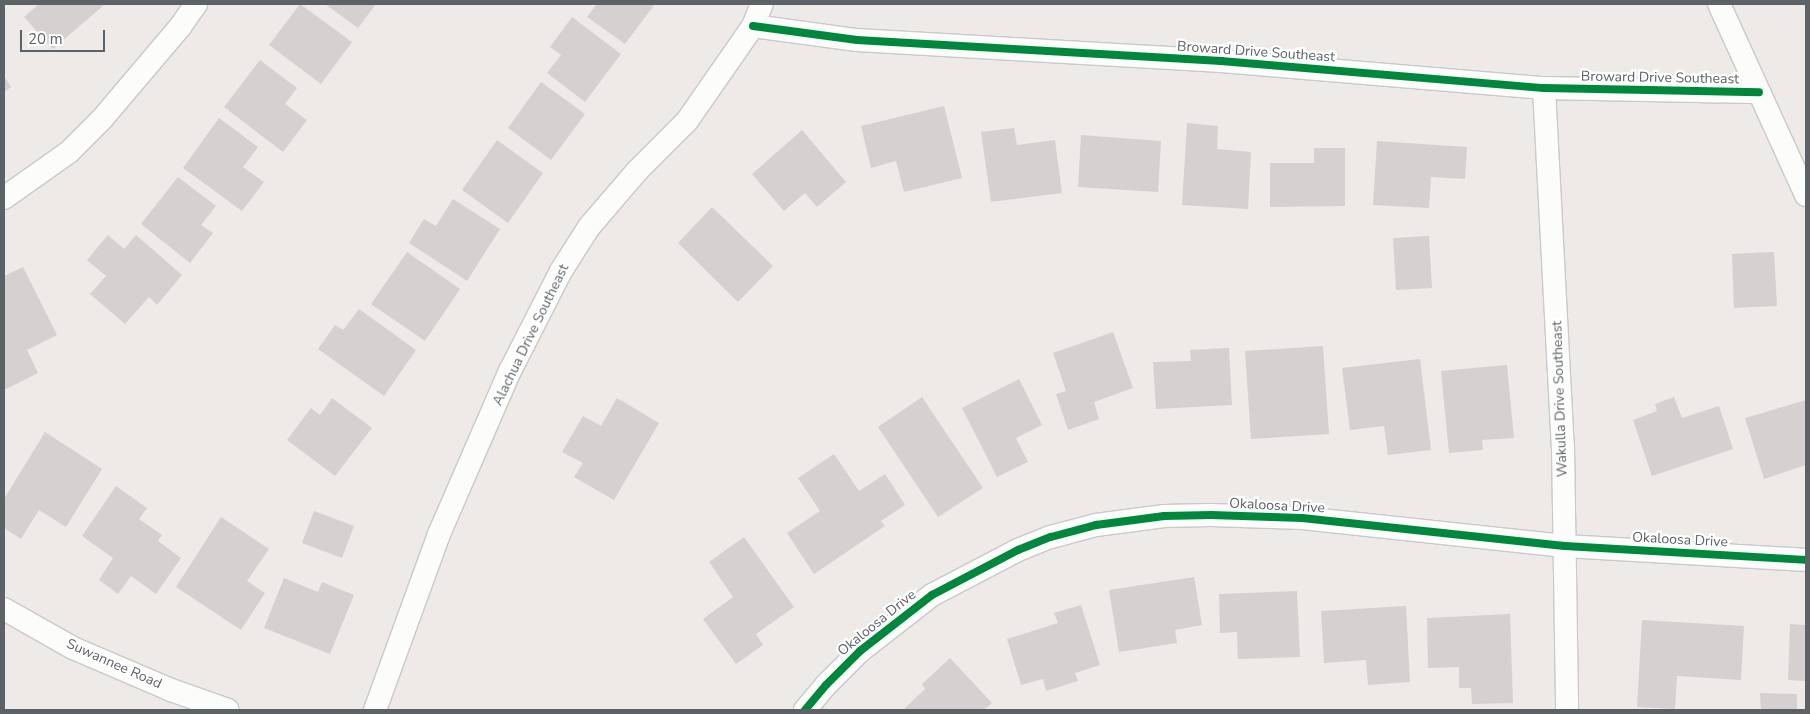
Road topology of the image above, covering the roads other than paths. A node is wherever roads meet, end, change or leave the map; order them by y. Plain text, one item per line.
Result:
1 (196, 4) edge
2 (762, 4) edge
3 (1719, 4) edge
4 (753, 26) junction
5 (1544, 88) junction
6 (1759, 92) junction
7 (1806, 195) edge
8 (4, 198) edge
9 (1565, 546) junction
10 (1806, 560) edge
11 (4, 609) edge
12 (228, 710) edge
13 (375, 710) edge
14 (805, 710) edge
15 (1567, 710) edge

1 - 8 street
2 - 4 street, Alachua Drive Southeast
3 - 6 street
4 - 5 street, Broward Drive Southeast
4 - 13 street, Alachua Drive Southeast
5 - 6 street, Broward Drive Southeast
5 - 9 street, Wakulla Drive Southeast
6 - 7 street
9 - 10 street, Okaloosa Drive
9 - 14 street, Okaloosa Drive
9 - 15 street, Wakulla Drive Southeast
11 - 12 street, Suwannee Road

